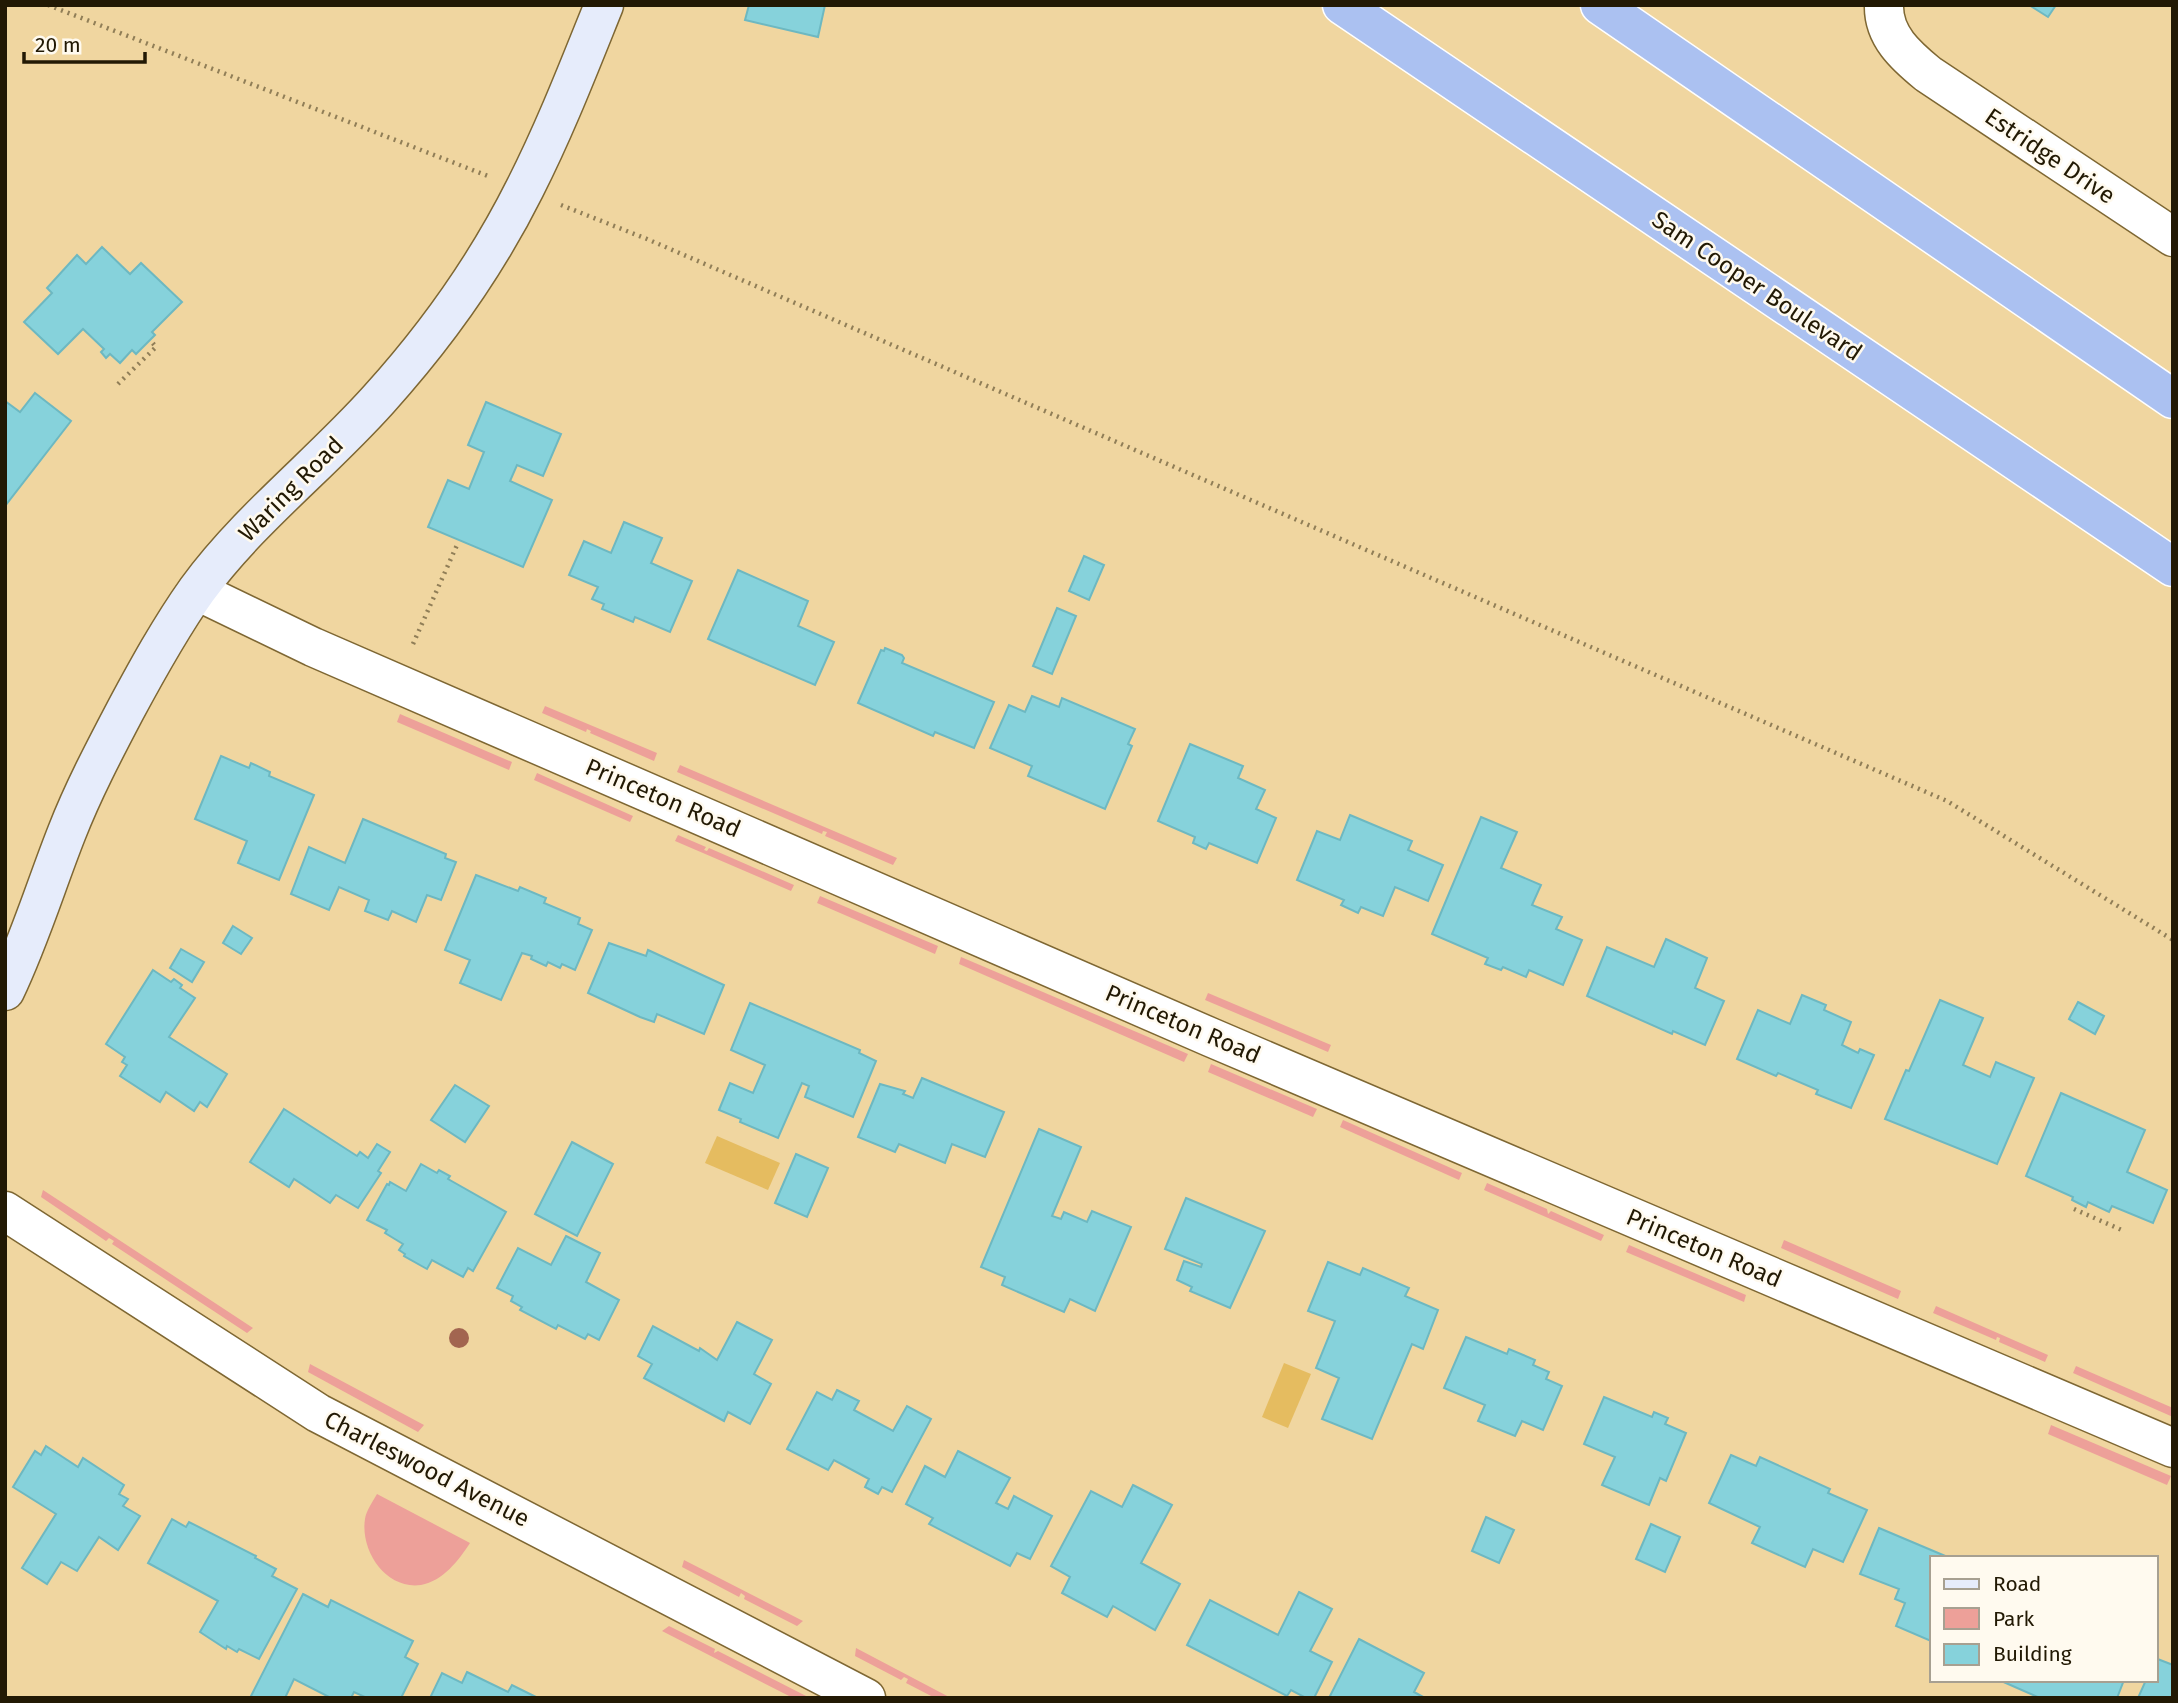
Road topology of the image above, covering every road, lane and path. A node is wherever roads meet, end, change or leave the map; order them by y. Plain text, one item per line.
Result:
1 (48, 5) edge
2 (604, 5) edge
3 (1342, 5) edge
4 (1600, 5) edge
5 (1884, 5) edge
6 (524, 191) junction
7 (2173, 237) edge
8 (151, 341) dead end
9 (118, 384) dead end
10 (2173, 399) edge
11 (457, 545) dead end
12 (2173, 567) edge
13 (197, 590) junction
14 (413, 644) dead end
15 (2173, 940) edge
16 (5, 990) edge
17 (2074, 1209) dead end
18 (5, 1211) edge
19 (2124, 1231) dead end
20 (2173, 1448) edge
21 (866, 1698) edge

1 - 6 path
2 - 6 main road, Waring Road
3 - 12 highway, Sam Cooper Boulevard
4 - 10 highway
5 - 7 street, Estridge Drive
6 - 13 main road, Waring Road
6 - 15 path
8 - 9 path
11 - 14 path
13 - 16 main road, Waring Road
13 - 20 street, Princeton Road
17 - 19 path
18 - 21 street, Charleswood Avenue

